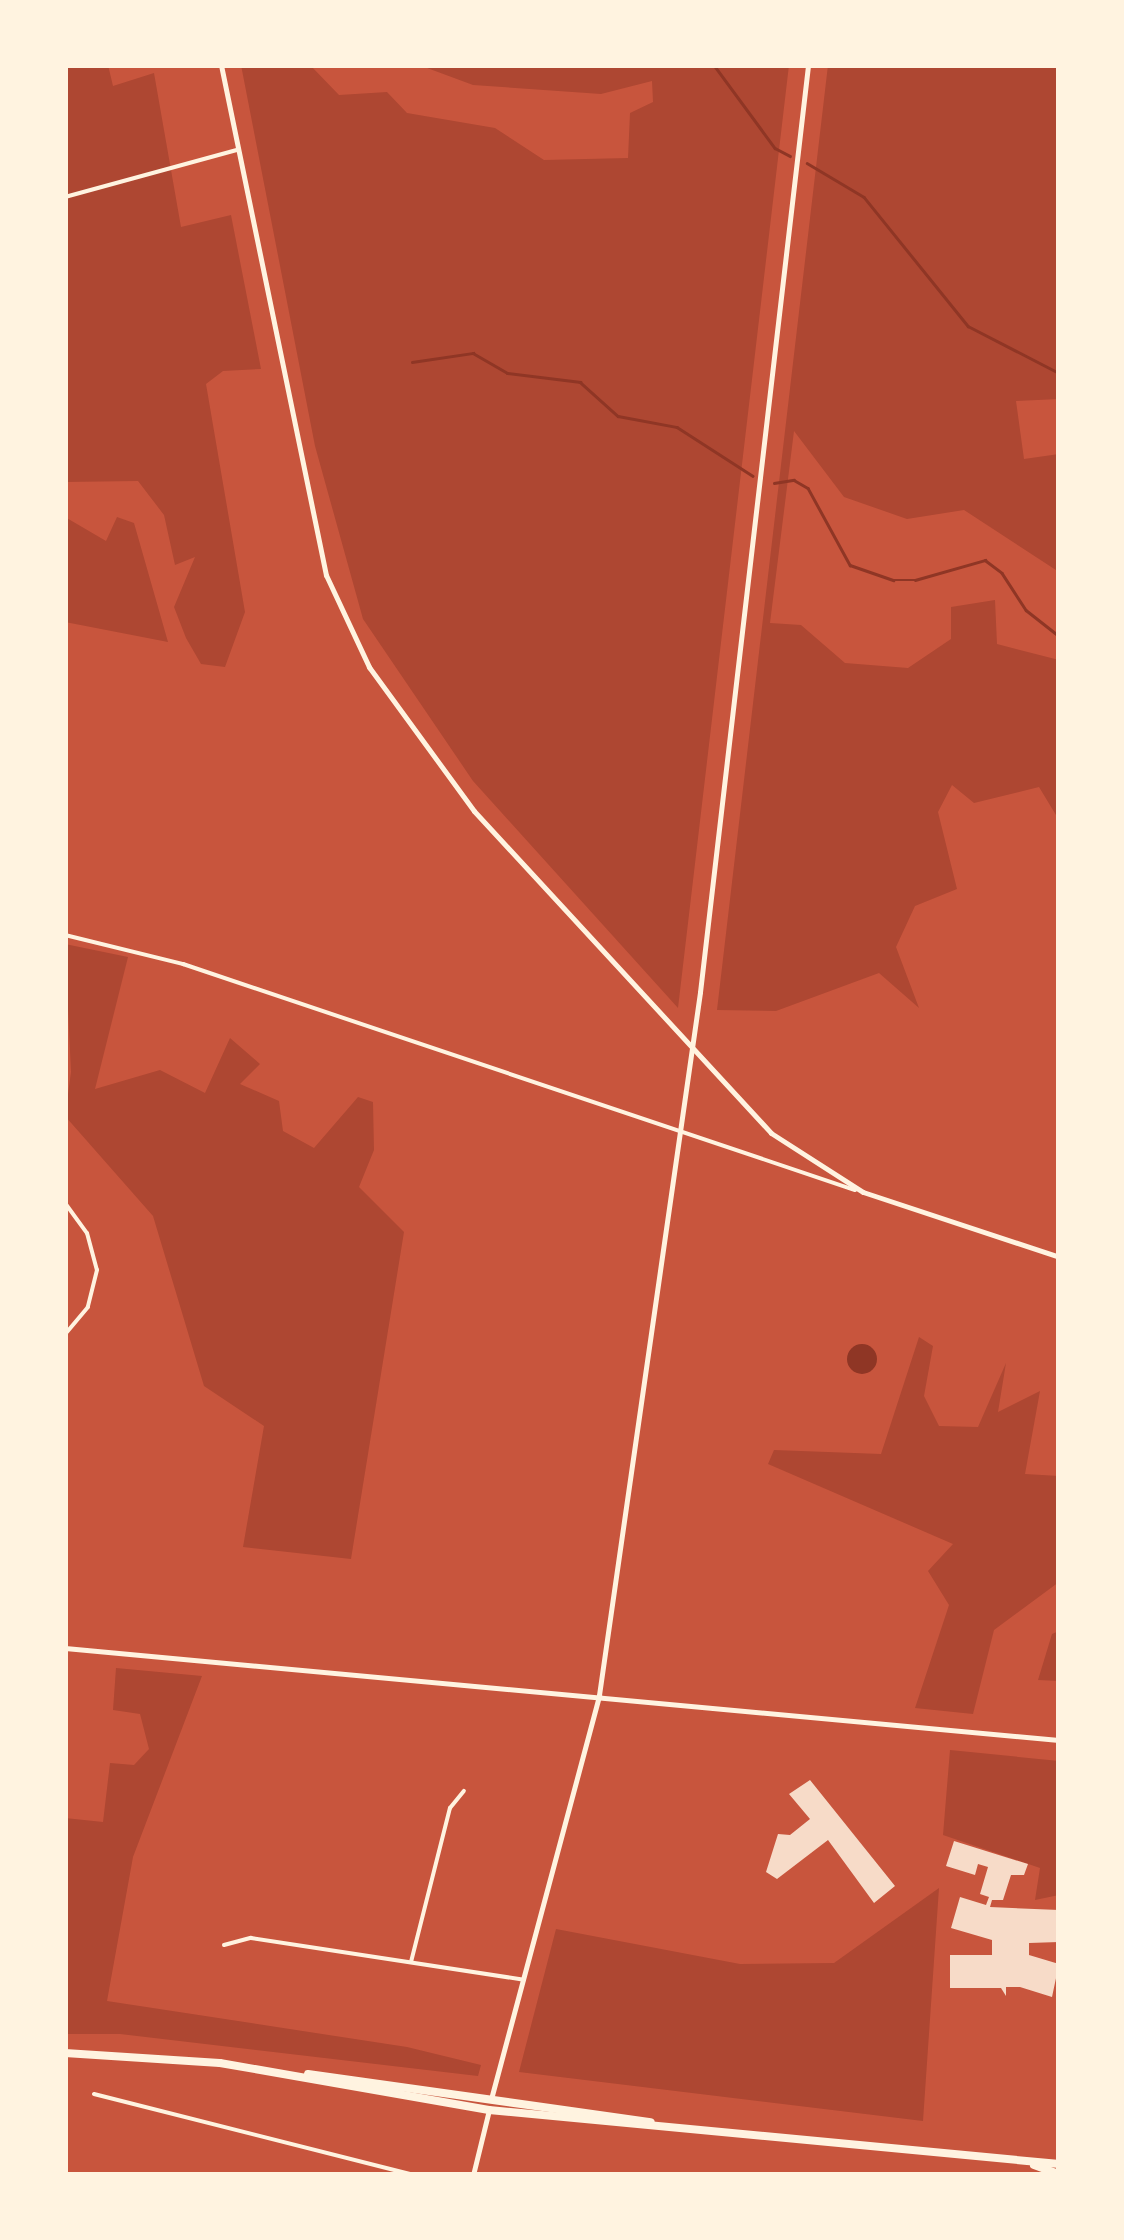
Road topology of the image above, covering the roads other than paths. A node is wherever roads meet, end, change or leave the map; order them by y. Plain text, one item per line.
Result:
1 (221, 65) edge
2 (808, 65) edge
3 (237, 150) junction
4 (65, 198) edge
5 (65, 935) edge
6 (692, 1050) junction
7 (680, 1131) junction
8 (863, 1192) junction
9 (65, 1202) edge
10 (1059, 1257) edge
11 (65, 1334) edge
12 (65, 1648) edge
13 (599, 1695) junction
14 (1059, 1740) edge
15 (464, 1791) dead end
16 (224, 1945) dead end
17 (411, 1962) junction
18 (524, 1980) junction
19 (65, 2053) edge
20 (220, 2063) junction
21 (94, 2094) dead end
22 (492, 2097) junction
23 (489, 2110) junction
24 (719, 2134) junction
25 (1059, 2164) edge
26 (1034, 2166) junction
27 (1059, 2174) edge
28 (414, 2175) edge
29 (473, 2175) edge

1 - 3 street
2 - 6 street
3 - 4 street
3 - 6 street
5 - 7 street
6 - 7 street
6 - 8 street
7 - 8 street
7 - 13 street
8 - 10 street
9 - 11 street
12 - 13 street
13 - 14 street
13 - 18 street
15 - 17 street
16 - 17 street
17 - 18 street
18 - 22 street
19 - 20 highway
20 - 22 highway
20 - 23 highway
21 - 28 street
22 - 23 street
22 - 24 highway
23 - 24 highway
23 - 29 street
24 - 26 highway
25 - 26 highway
26 - 27 highway

